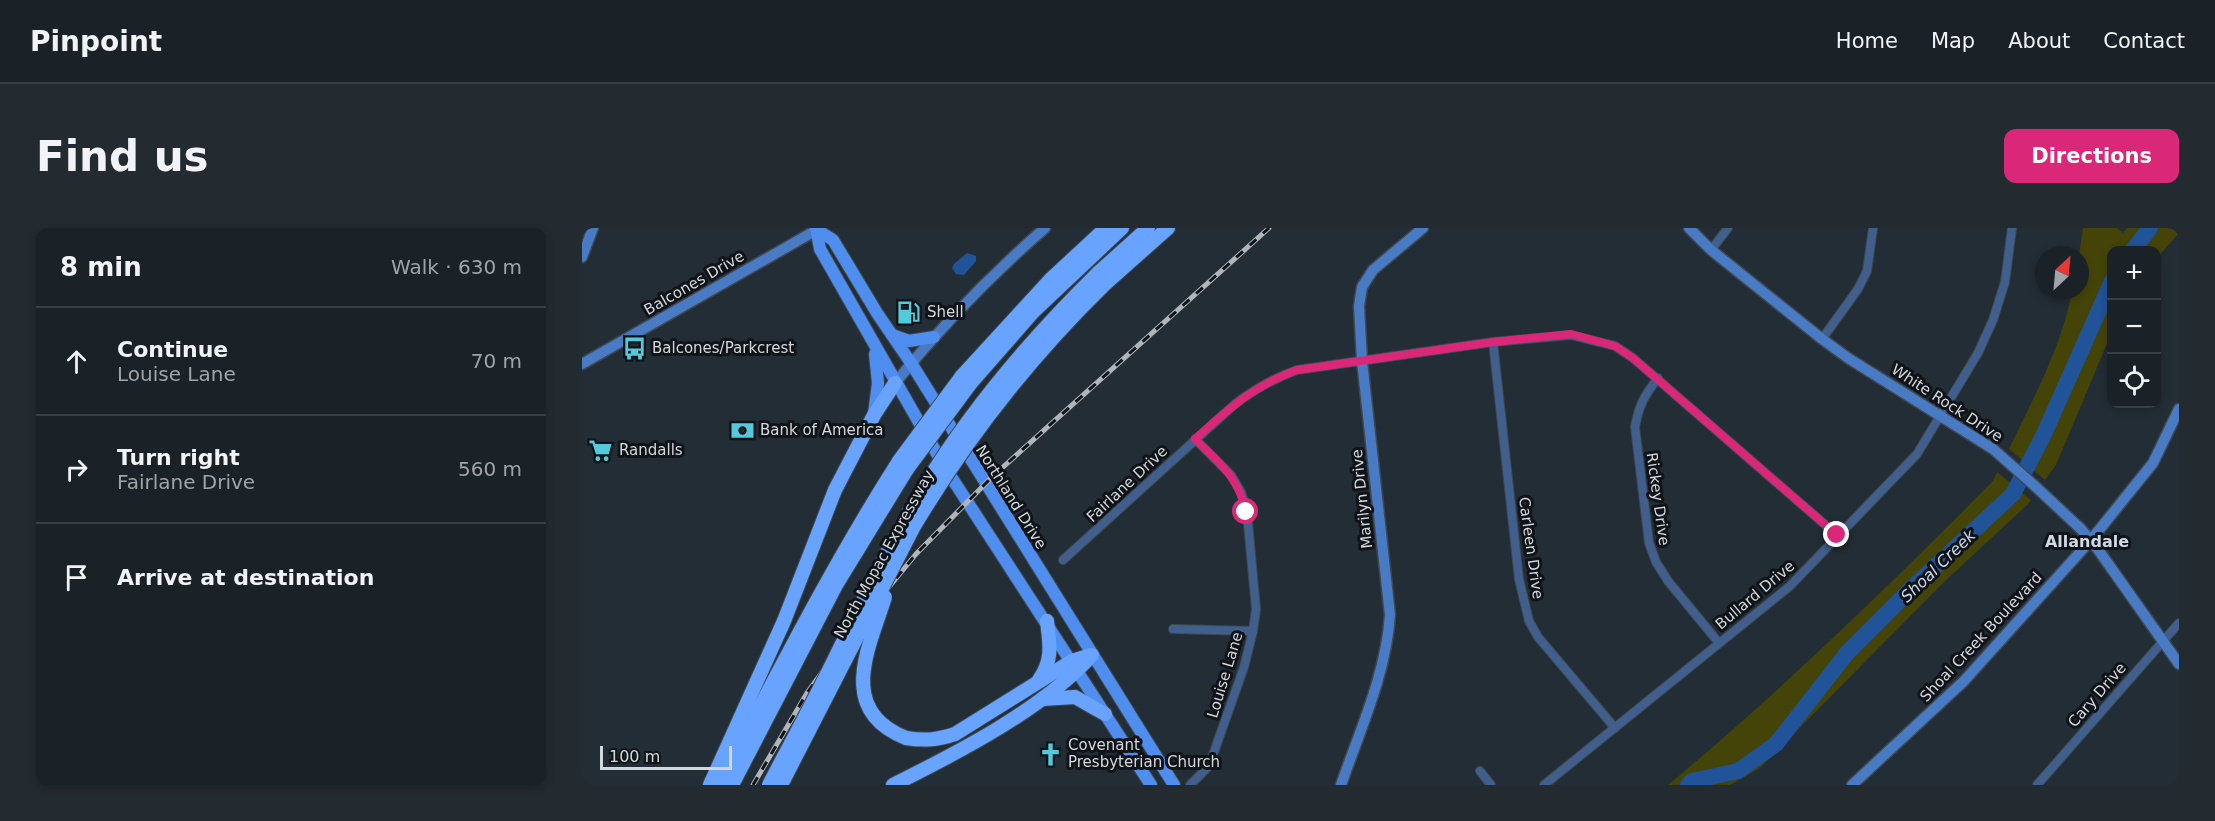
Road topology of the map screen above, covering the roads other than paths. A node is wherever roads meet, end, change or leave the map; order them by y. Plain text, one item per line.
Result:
1 (593, 228) edge
2 (1045, 228) edge
3 (1106, 228) edge
4 (1122, 228) edge
5 (1148, 228) edge
6 (1168, 228) edge
7 (1423, 228) edge
8 (1689, 228) edge
9 (1728, 228) edge
10 (1873, 228) edge
11 (2012, 228) edge
12 (818, 229) edge
13 (1712, 250) junction
14 (582, 257) edge
15 (1102, 278) junction
16 (892, 335) junction
17 (934, 337) junction
18 (1822, 339) junction
19 (1493, 342) junction
20 (874, 347) junction
21 (585, 361) edge
22 (1362, 361) junction
23 (911, 363) junction
24 (1658, 378) junction
25 (966, 380) junction
26 (895, 383) junction
27 (2179, 409) edge
28 (874, 415) junction
29 (1941, 415) junction
30 (1195, 439) junction
31 (903, 465) junction
32 (1837, 535) junction
33 (2091, 540) junction
34 (1063, 560) dead end
35 (896, 561) junction
36 (1047, 621) junction
37 (2179, 622) edge
38 (1173, 629) dead end
39 (1253, 632) junction
40 (2162, 640) junction
41 (1719, 643) junction
42 (1092, 655) junction
43 (2179, 664) edge
44 (1075, 666) junction
45 (1038, 682) junction
46 (1040, 700) junction
47 (1105, 714) junction
48 (1615, 728) junction
49 (1480, 771) dead end
50 (710, 785) edge
51 (719, 785) edge
52 (732, 785) edge
53 (769, 785) edge
54 (781, 785) edge
55 (893, 785) edge
56 (1151, 785) edge
57 (1174, 785) edge
58 (1190, 785) edge
59 (1341, 785) edge
60 (1491, 785) edge
61 (1544, 785) edge
62 (1852, 785) edge
63 (2037, 785) edge

1 - 14 street
2 - 17 street
3 - 25 highway, North Mopac Expressway
4 - 25 highway
5 - 15 highway
6 - 15 highway, North Mopac Expressway
7 - 22 street, Marilyn Drive
8 - 13 street, White Rock Drive
9 - 13 street
10 - 18 street
11 - 29 street, Bullard Drive
12 - 16 main road, Northland Drive
12 - 20 main road
12 - 21 street, Balcones Drive
13 - 18 street, White Rock Drive
15 - 35 highway, North Mopac Expressway, bridge
15 - 53 highway, bridge
16 - 17 main road
16 - 23 main road, Northland Drive
17 - 23 street
18 - 29 street, White Rock Drive
19 - 22 street, Fairlane Drive
19 - 24 street, Fairlane Drive
19 - 48 street, Carleen Drive
20 - 26 main road
20 - 28 main road
22 - 30 street, Fairlane Drive
22 - 59 street, Marilyn Drive
23 - 26 street
23 - 42 main road, Northland Drive
24 - 32 street, Fairlane Drive
24 - 41 street, Rickey Drive
25 - 31 highway, North Mopac Expressway, bridge
26 - 28 highway
26 - 36 main road
27 - 33 street, Shoal Creek Boulevard
28 - 50 highway
29 - 32 street, Bullard Drive
29 - 33 street, White Rock Drive
30 - 34 street, Fairlane Drive
30 - 39 street, Louise Lane
31 - 51 highway, North Mopac Expressway
31 - 52 highway
32 - 41 street, Bullard Drive
33 - 40 street, White Rock Drive
33 - 62 street, Shoal Creek Boulevard
35 - 45 highway, bridge
35 - 54 highway, North Mopac Expressway, bridge
36 - 44 main road
36 - 45 highway
37 - 40 street, Cary Drive
38 - 39 street
39 - 58 street, Louise Lane
40 - 43 street, White Rock Drive
40 - 63 street, Cary Drive
41 - 48 street, Bullard Drive
42 - 44 highway
42 - 57 main road, Northland Drive
44 - 45 highway
44 - 46 highway
44 - 47 main road
46 - 47 highway
46 - 55 highway
47 - 56 main road
48 - 61 street, Bullard Drive
49 - 60 street

